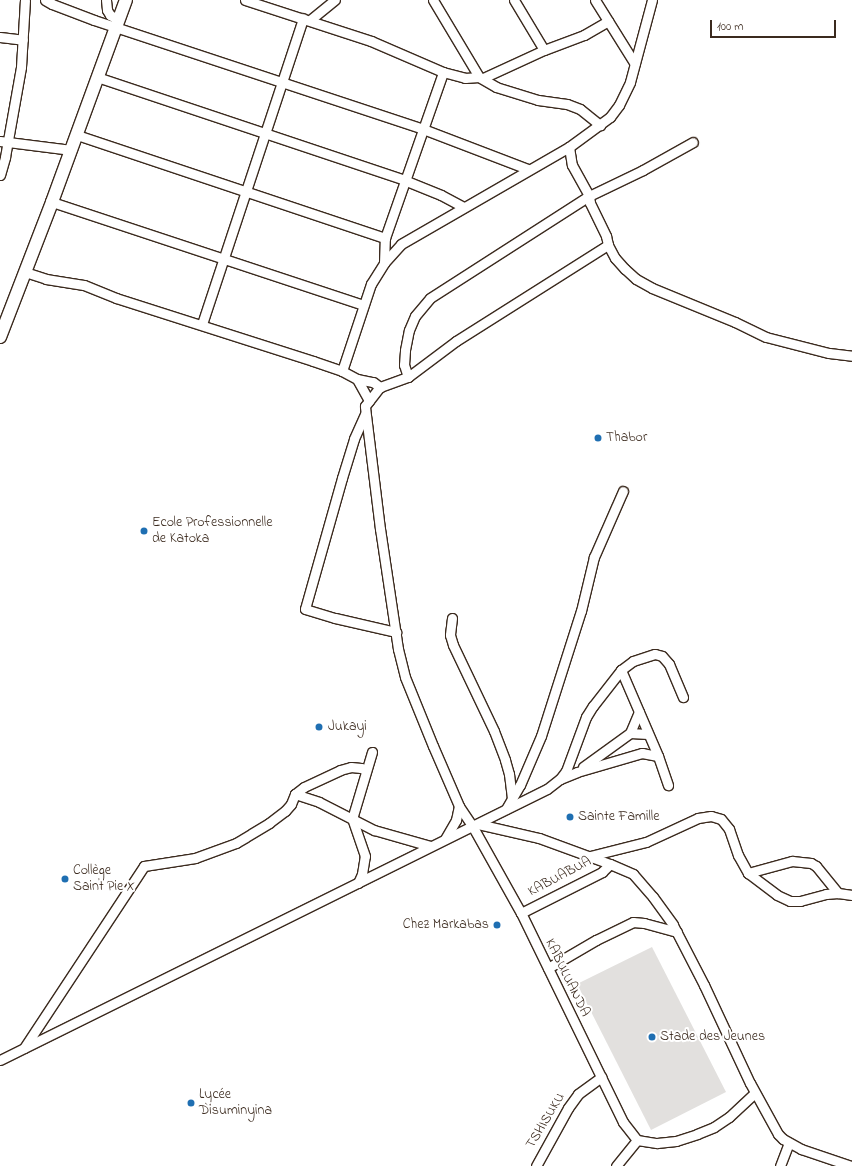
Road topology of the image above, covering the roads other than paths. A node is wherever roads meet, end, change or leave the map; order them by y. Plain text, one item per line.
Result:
1 (25, 0) edge
2 (45, 0) edge
3 (106, 0) edge
4 (126, 0) edge
5 (245, 0) edge
6 (278, 0) edge
7 (335, 0) edge
8 (433, 0) edge
9 (514, 0) edge
10 (595, 0) edge
11 (652, 0) edge
12 (277, 10) junction
13 (307, 19) junction
14 (608, 21) junction
15 (118, 23) junction
16 (0, 37) edge
17 (23, 40) junction
18 (544, 50) junction
19 (635, 64) junction
20 (443, 72) junction
21 (97, 77) junction
22 (481, 78) junction
23 (282, 83) junction
24 (600, 124) junction
25 (423, 130) junction
26 (264, 134) junction
27 (77, 135) junction
28 (693, 142) dead end
29 (3, 143) edge
30 (24, 145) junction
31 (569, 147) junction
32 (71, 150) junction
33 (5, 157) junction
34 (528, 169) junction
35 (0, 175) edge
36 (404, 180) junction
37 (246, 192) junction
38 (589, 196) junction
39 (52, 202) junction
40 (464, 207) junction
41 (385, 238) junction
42 (608, 245) junction
43 (223, 259) junction
44 (384, 263) junction
45 (25, 272) junction
46 (363, 305) junction
47 (202, 324) junction
48 (0, 337) edge
49 (852, 356) edge
50 (342, 371) junction
51 (408, 377) junction
52 (357, 379) junction
53 (380, 387) junction
54 (369, 401) junction
55 (365, 414) junction
56 (623, 491) dead end
57 (452, 618) dead end
58 (396, 632) junction
59 (621, 670) junction
60 (683, 697) dead end
61 (639, 712) junction
62 (630, 733) junction
63 (650, 737) junction
64 (372, 752) dead end
65 (642, 753) junction
66 (658, 756) junction
67 (366, 770) junction
68 (577, 772) junction
69 (560, 779) junction
70 (668, 785) dead end
71 (294, 794) junction
72 (512, 800) junction
73 (459, 806) junction
74 (506, 810) junction
75 (352, 819) junction
76 (475, 825) junction
77 (445, 839) junction
78 (430, 846) junction
79 (594, 858) junction
80 (610, 864) junction
81 (602, 872) junction
82 (748, 873) junction
83 (358, 883) junction
84 (838, 893) junction
85 (852, 895) edge
86 (520, 913) junction
87 (677, 932) junction
88 (548, 968) junction
89 (24, 1050) junction
90 (0, 1060) edge
91 (601, 1077) junction
92 (755, 1093) junction
93 (638, 1140) junction
94 (789, 1143) junction
95 (620, 1165) edge
96 (536, 1166) edge
97 (780, 1166) edge
98 (851, 1166) edge

1 - 17 street
2 - 15 street
3 - 15 street
4 - 15 street
5 - 12 street
6 - 12 street
7 - 13 street
8 - 22 street
9 - 18 street
10 - 14 street
11 - 19 street
12 - 13 street
13 - 20 street
13 - 23 street
14 - 18 street
14 - 19 street
15 - 21 street
15 - 23 street
16 - 17 street
17 - 29 street
18 - 22 street
19 - 24 street
20 - 22 street
20 - 25 street
21 - 26 street
21 - 27 street
22 - 24 street
23 - 25 street
23 - 26 street
24 - 31 street
25 - 34 street
25 - 36 street
26 - 36 street
26 - 37 street
27 - 32 street
27 - 37 street
28 - 38 street
29 - 30 street
29 - 33 street
30 - 32 street
30 - 33 street
31 - 34 street
31 - 38 street
32 - 39 street
33 - 35 street
34 - 40 street
36 - 40 street
36 - 41 street
37 - 41 street
37 - 43 street
38 - 42 street
38 - 51 street
39 - 43 street
39 - 45 street
40 - 44 street
41 - 44 street
42 - 49 street
42 - 51 street
43 - 46 street
43 - 47 street
44 - 46 street
45 - 47 street
45 - 48 street
46 - 50 street
47 - 50 street
50 - 52 street
51 - 53 street
52 - 53 street
52 - 54 street
53 - 54 street
54 - 55 street
55 - 58 street, KABULUANDA
55 - 58 street
56 - 72 street
57 - 72 street
58 - 73 street, KABULUANDA
59 - 60 street
59 - 61 street
59 - 69 street
61 - 62 street
61 - 63 street
62 - 63 street
62 - 68 street
63 - 65 street
63 - 66 street
64 - 67 street
65 - 66 street
65 - 68 street
66 - 70 street
67 - 71 street
67 - 75 street
68 - 69 street
69 - 74 street
71 - 75 street
71 - 89 street
72 - 74 street
73 - 76 street, KABULUANDA
73 - 77 street
74 - 76 street
75 - 78 street
75 - 83 street
76 - 77 street
76 - 79 street
76 - 86 street, KABULUANDA
77 - 78 street
78 - 83 street
79 - 80 street
79 - 81 street
79 - 82 street
80 - 81 street, KABUABUA
80 - 87 street
81 - 86 street, KABUABUA
82 - 84 street
82 - 84 street
83 - 89 street
84 - 85 street
86 - 88 street, KABULUANDA
87 - 88 street
87 - 92 street
88 - 91 street, KABULUANDA
89 - 90 street
91 - 93 street, KABULUANDA
91 - 96 street, TSHISUKU
92 - 93 street
92 - 94 street
93 - 95 street
94 - 97 street
94 - 98 street

